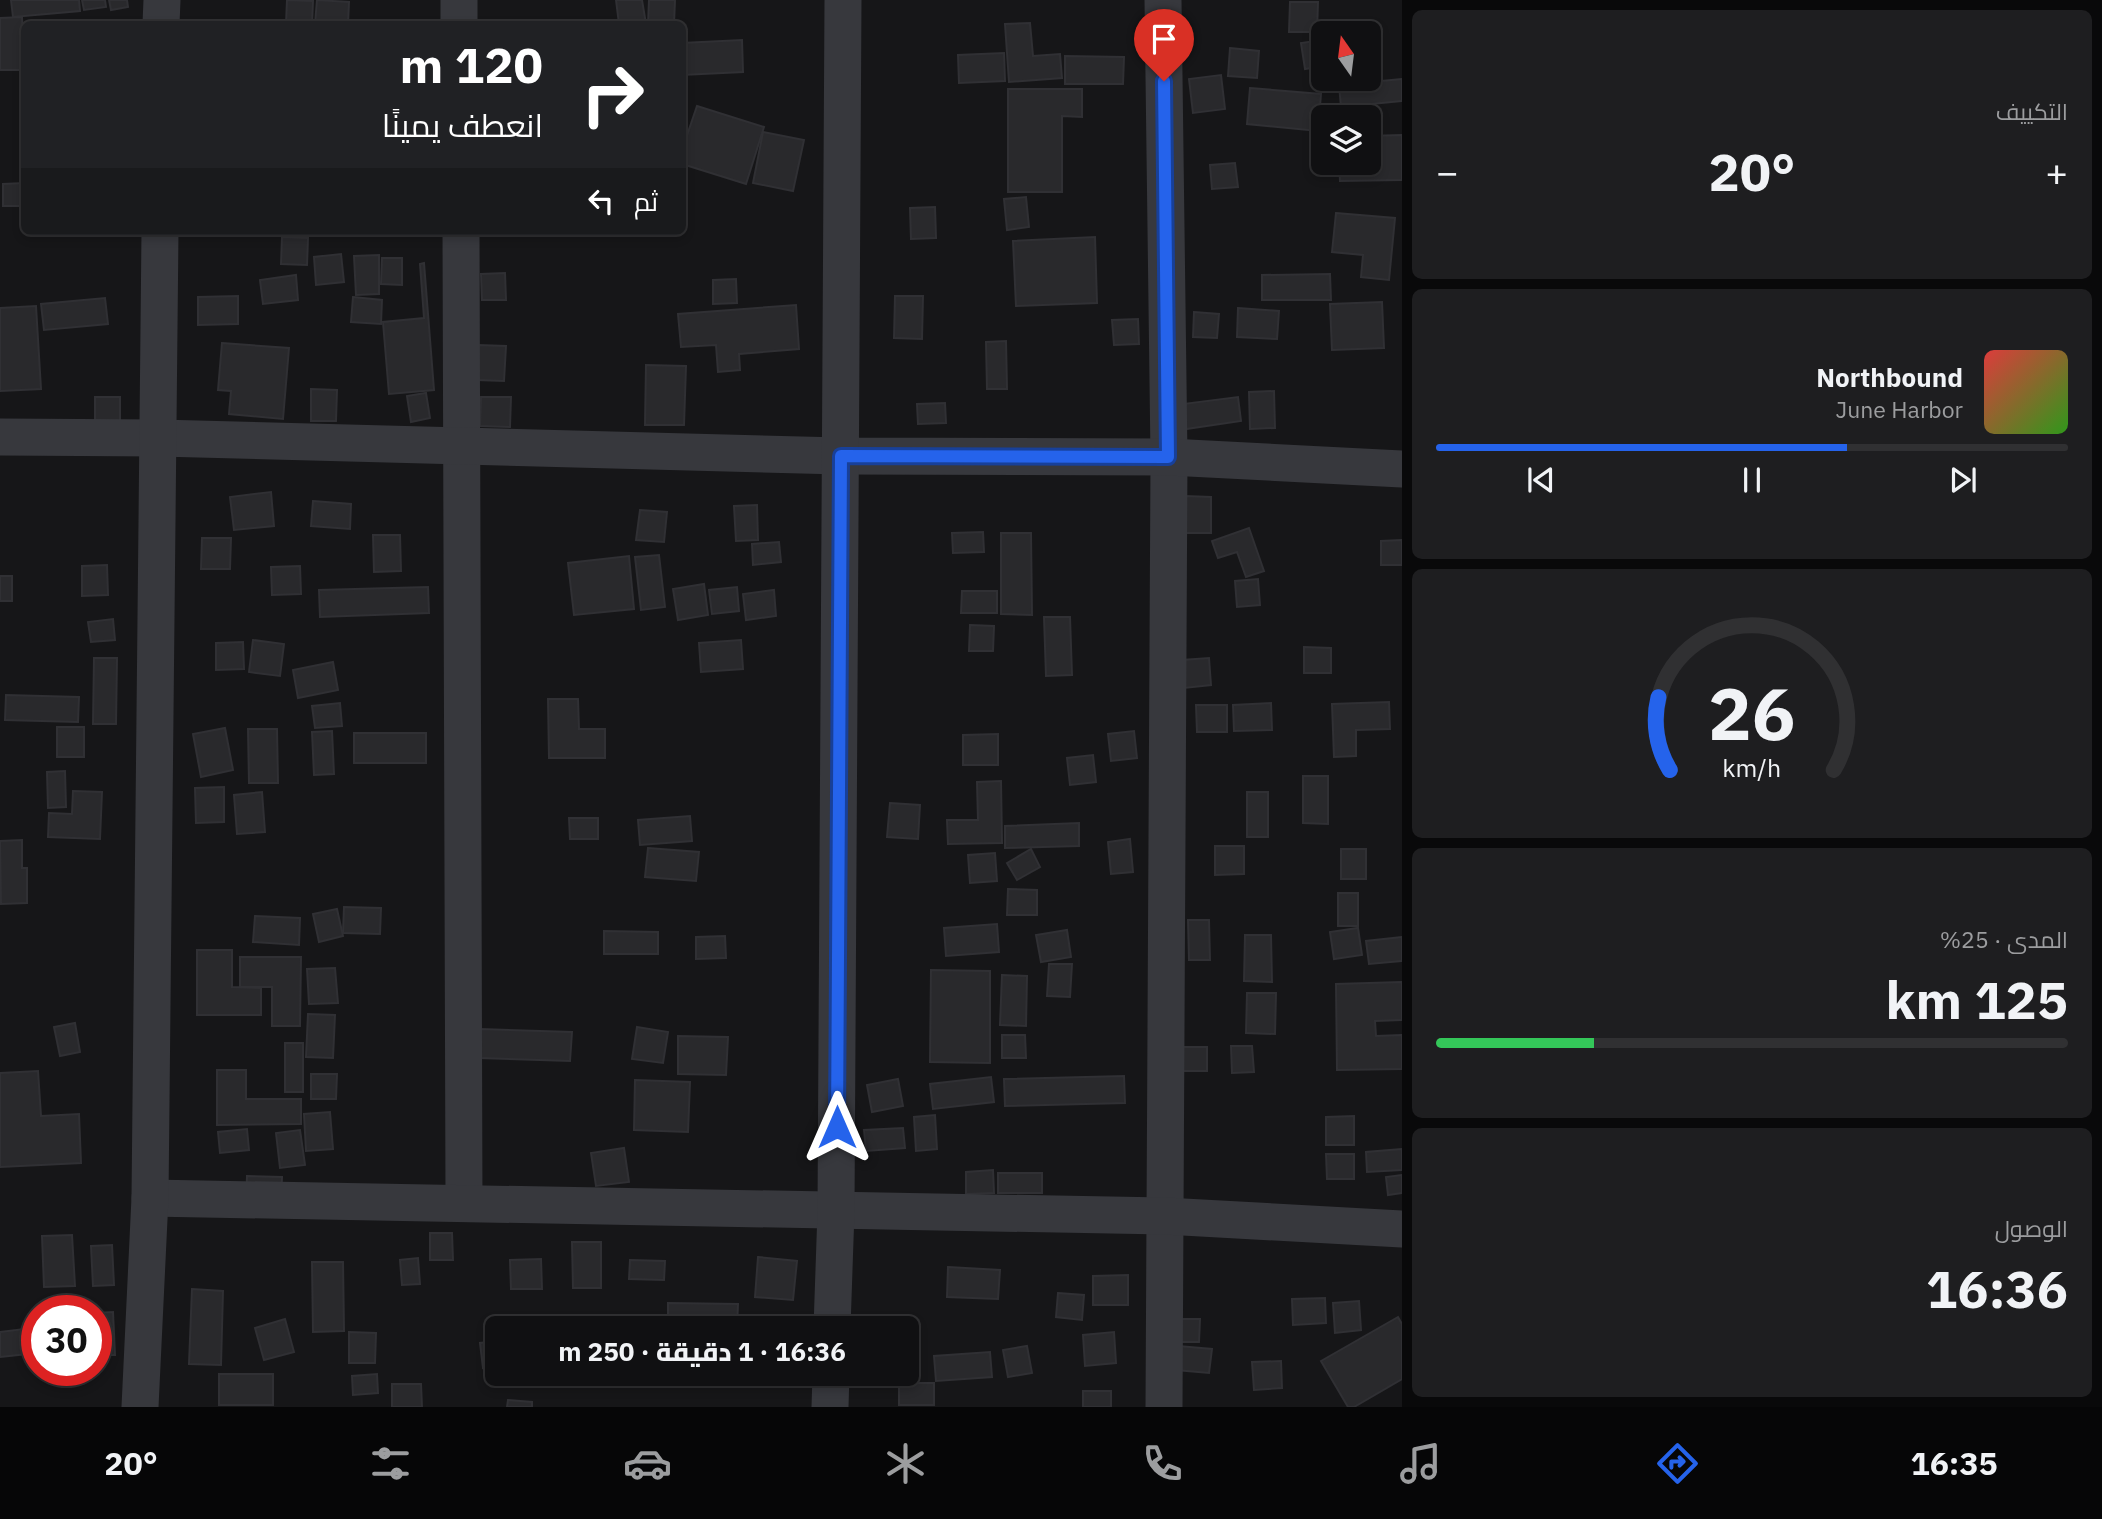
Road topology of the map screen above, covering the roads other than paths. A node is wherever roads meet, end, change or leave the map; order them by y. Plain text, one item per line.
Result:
1 (162, 0) edge
2 (459, 0) edge
3 (844, 0) edge
4 (1163, 0) edge
5 (161, 21) edge
6 (459, 21) edge
7 (160, 235) edge
8 (461, 235) edge
9 (0, 438) edge
10 (159, 438) junction
11 (464, 447) junction
12 (841, 456) junction
13 (1168, 457) junction
14 (1402, 469) edge
15 (150, 1198) junction
16 (464, 1202) junction
17 (836, 1211) junction
18 (1165, 1216) junction
19 (1402, 1229) edge
20 (832, 1316) edge
21 (831, 1386) edge
22 (140, 1407) edge
23 (830, 1407) edge
24 (1164, 1407) edge

1 - 5 street
2 - 6 street
3 - 12 street
4 - 13 street
7 - 10 street
8 - 11 street
9 - 10 street
10 - 11 street
10 - 15 street
11 - 12 street
11 - 16 street
12 - 13 street
12 - 17 street
13 - 14 street
13 - 18 street
15 - 16 street
15 - 22 street
16 - 17 street
17 - 18 street
17 - 20 street
18 - 19 street
18 - 24 street
21 - 23 street

